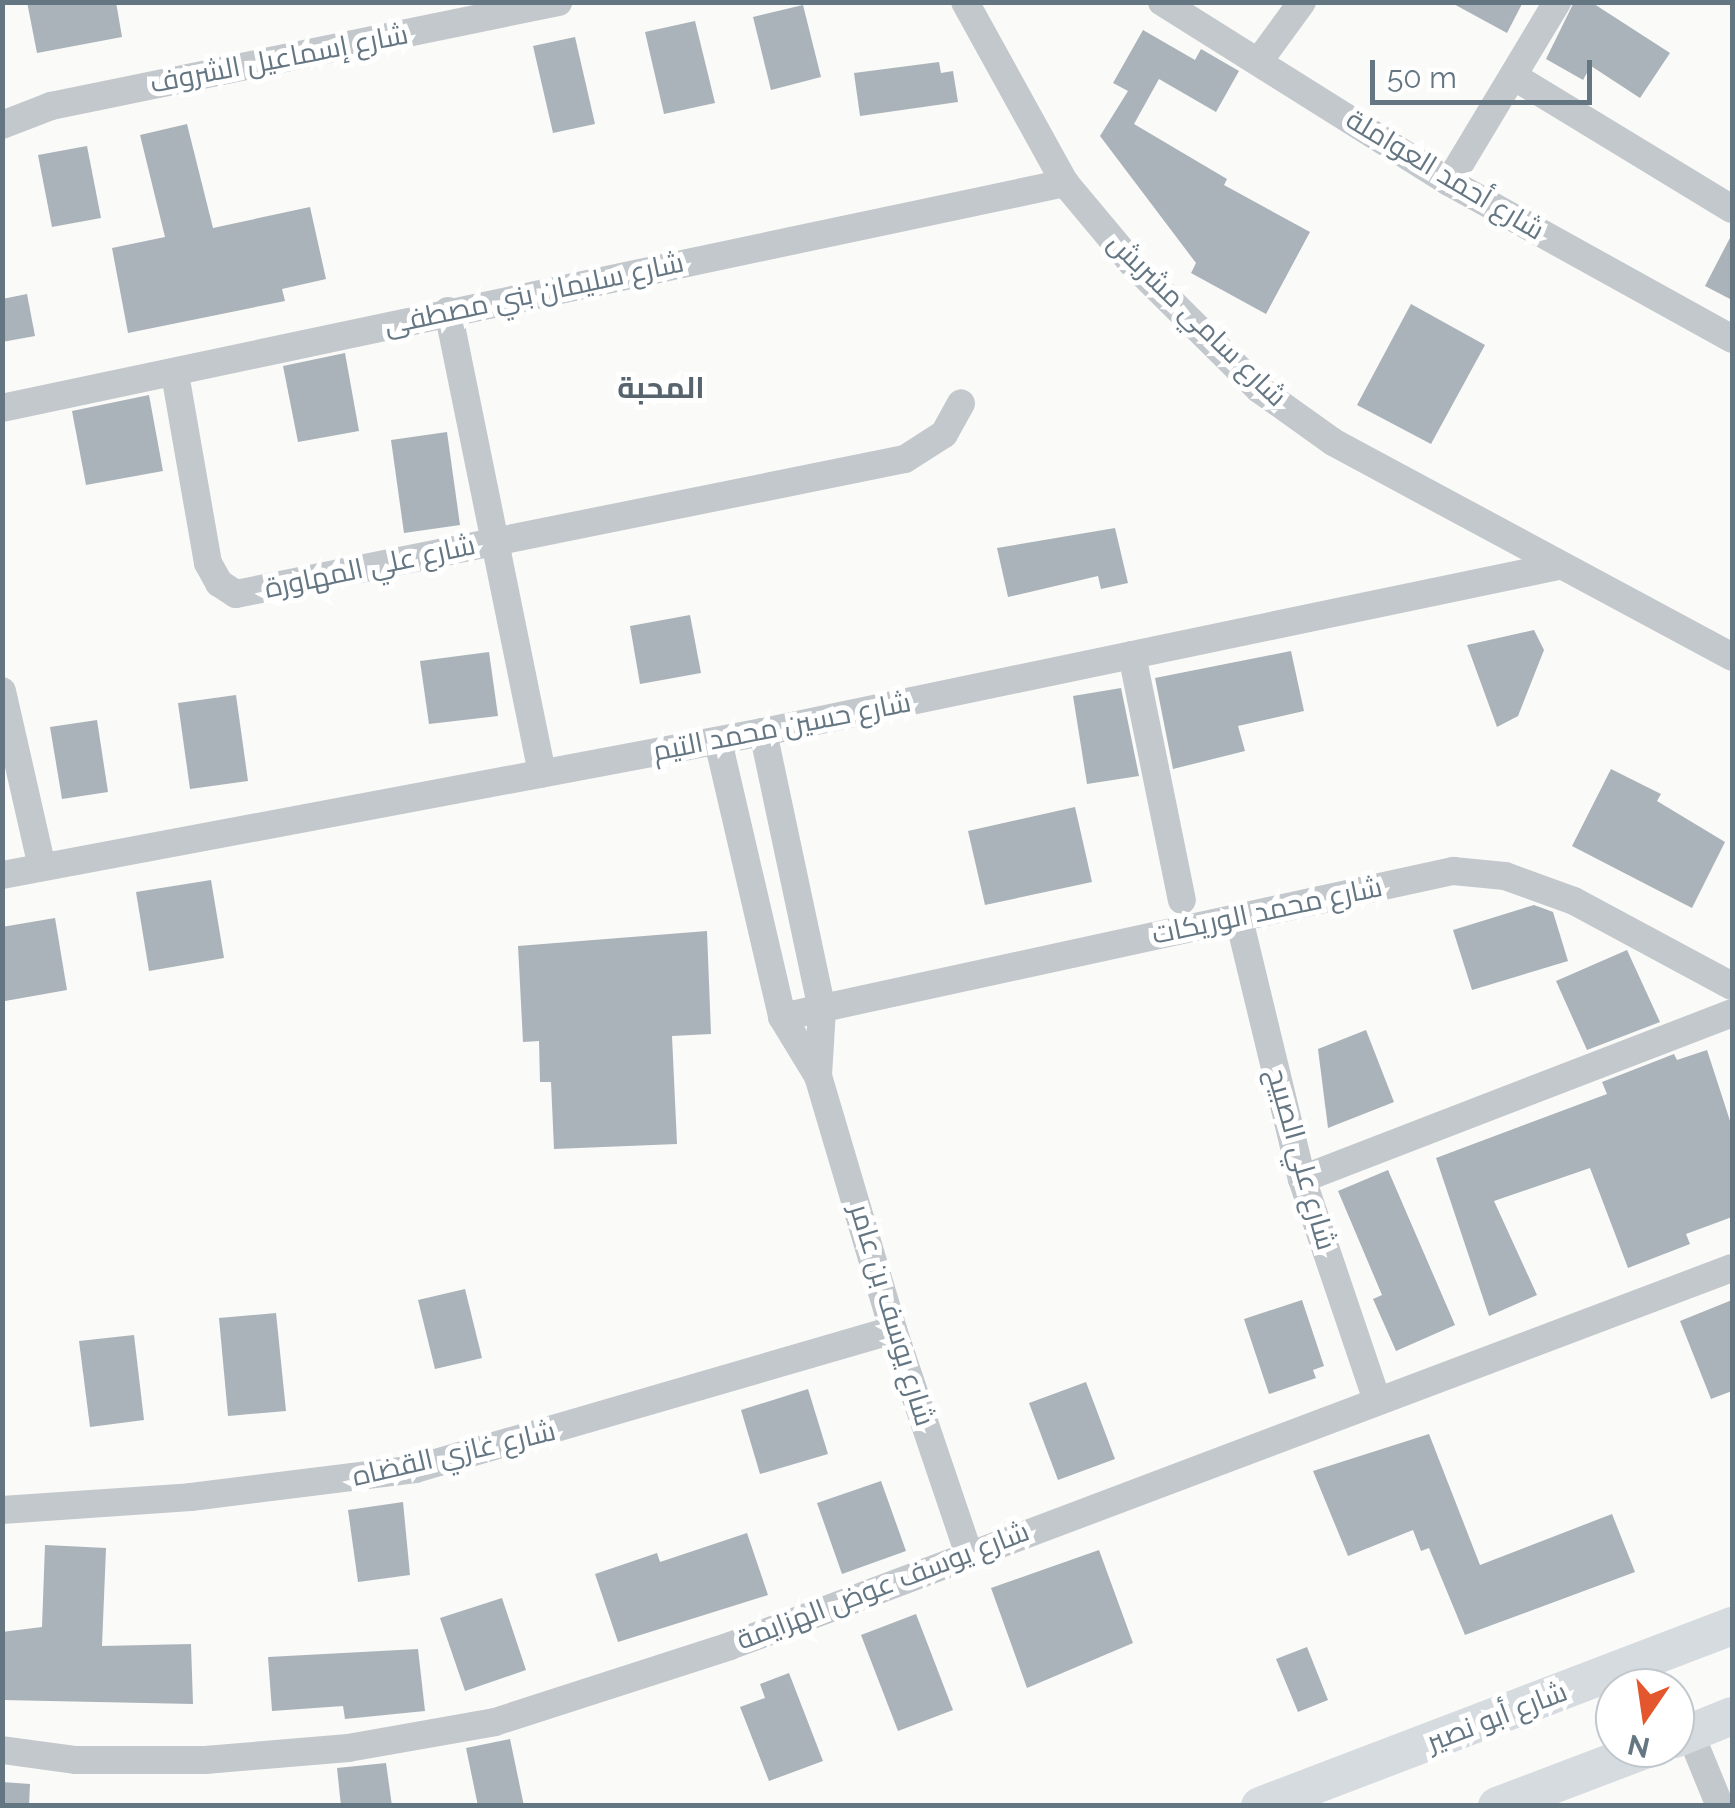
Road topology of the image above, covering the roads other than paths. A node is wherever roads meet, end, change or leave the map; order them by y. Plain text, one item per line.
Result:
1 (558, 2) edge
2 (965, 2) edge
3 (1162, 2) edge
4 (1302, 2) edge
5 (1557, 2) edge
6 (1259, 62) junction
7 (1513, 76) junction
8 (2, 125) edge
9 (1449, 182) junction
10 (1065, 183) junction
11 (1732, 208) edge
12 (448, 311) junction
13 (1732, 339) edge
14 (175, 374) junction
15 (961, 403) dead end
16 (2, 408) edge
17 (499, 539) junction
18 (1558, 566) junction
19 (1132, 654) junction
20 (1732, 657) edge
21 (2, 691) edge
22 (763, 732) junction
23 (718, 741) junction
24 (542, 774) junction
25 (42, 867) junction
26 (2, 876) edge
27 (1182, 900) dead end
28 (1238, 915) junction
29 (1732, 986) edge
30 (822, 1010) junction
31 (1732, 1014) edge
32 (782, 1017) junction
33 (818, 1076) junction
34 (1302, 1179) junction
35 (1732, 1268) edge
36 (892, 1330) junction
37 (1376, 1398) junction
38 (2, 1510) edge
39 (968, 1552) junction
40 (1732, 1626) edge
41 (1732, 1716) edge
42 (1695, 1731) edge
43 (2, 1750) edge
44 (1695, 1760) edge
45 (1598, 1768) edge
46 (1260, 1806) edge
47 (1498, 1806) edge
48 (1720, 1806) edge

1 - 8 street, شارع إسماعيل الشروف
2 - 10 street, شارع سامي مشربش
3 - 6 street, شارع أحمد العواملة
4 - 6 street
5 - 7 street
6 - 9 street, شارع أحمد العواملة
7 - 9 street
7 - 11 street
9 - 13 street, شارع أحمد العواملة
10 - 12 street, شارع سليمان بني مصطفى
10 - 18 street, شارع سامي مشربش
12 - 14 street, شارع سليمان بني مصطفى
12 - 17 street
14 - 16 street, شارع سليمان بني مصطفى
14 - 17 street, شارع علي المهاورة
15 - 17 street
17 - 24 street
18 - 19 street, شارع حسين محمد التيم
18 - 20 street, شارع سامي مشربش
19 - 22 street, شارع حسين محمد التيم
19 - 27 street
21 - 25 street
22 - 23 street, شارع حسين محمد التيم
22 - 30 street, شارع يوسف بن عامر
23 - 24 street, شارع حسين محمد التيم
23 - 32 street, شارع يوسف بن عامر
24 - 25 street, شارع حسين محمد التيم
25 - 26 street, شارع حسين محمد التيم
28 - 29 street, شارع محمد الوريكات
28 - 30 street, شارع محمد الوريكات
28 - 34 street, شارع علي الصبيح
30 - 32 street, شارع محمد الوريكات
30 - 33 street, شارع يوسف بن عامر
31 - 34 street
32 - 33 street, شارع يوسف بن عامر
33 - 36 street, شارع يوسف بن عامر
34 - 37 street, شارع علي الصبيح
35 - 37 street, شارع يوسف عوض الهزايمة
36 - 38 street, شارع غازي القضاه
36 - 39 street, شارع يوسف بن عامر
37 - 39 street, شارع يوسف عوض الهزايمة
39 - 43 street, شارع يوسف عوض الهزايمة
40 - 46 main road, شارع أبو نصير
41 - 42 main road
44 - 48 street
45 - 47 main road

